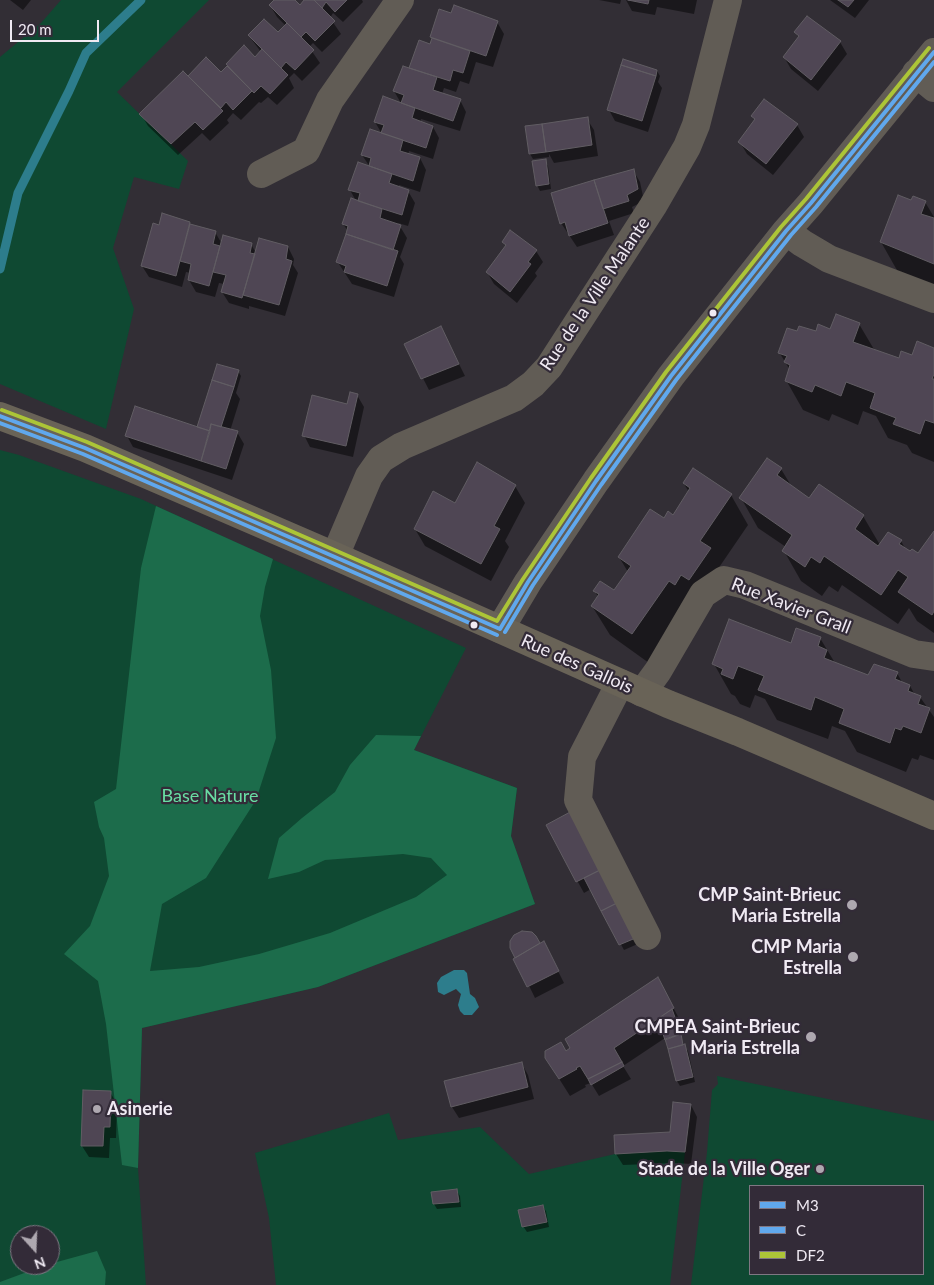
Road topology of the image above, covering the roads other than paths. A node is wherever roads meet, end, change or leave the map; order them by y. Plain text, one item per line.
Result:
1 (400, 0) edge
2 (728, 0) edge
3 (934, 52) edge
4 (925, 80) edge
5 (261, 174) dead end
6 (786, 231) junction
7 (934, 299) edge
8 (0, 416) edge
9 (335, 556) junction
10 (500, 629) junction
11 (934, 657) edge
12 (631, 688) junction
13 (934, 816) edge
14 (647, 936) dead end

1 - 5 street
2 - 9 street, Rue de la Ville Malante
3 - 4 street
4 - 6 street
6 - 7 street
6 - 10 street
8 - 9 main road, Rue des Gallois
9 - 10 main road, Rue des Gallois
10 - 12 main road, Rue des Gallois
11 - 12 street, Rue Xavier Grall
12 - 13 main road, Rue des Gallois
12 - 14 street

